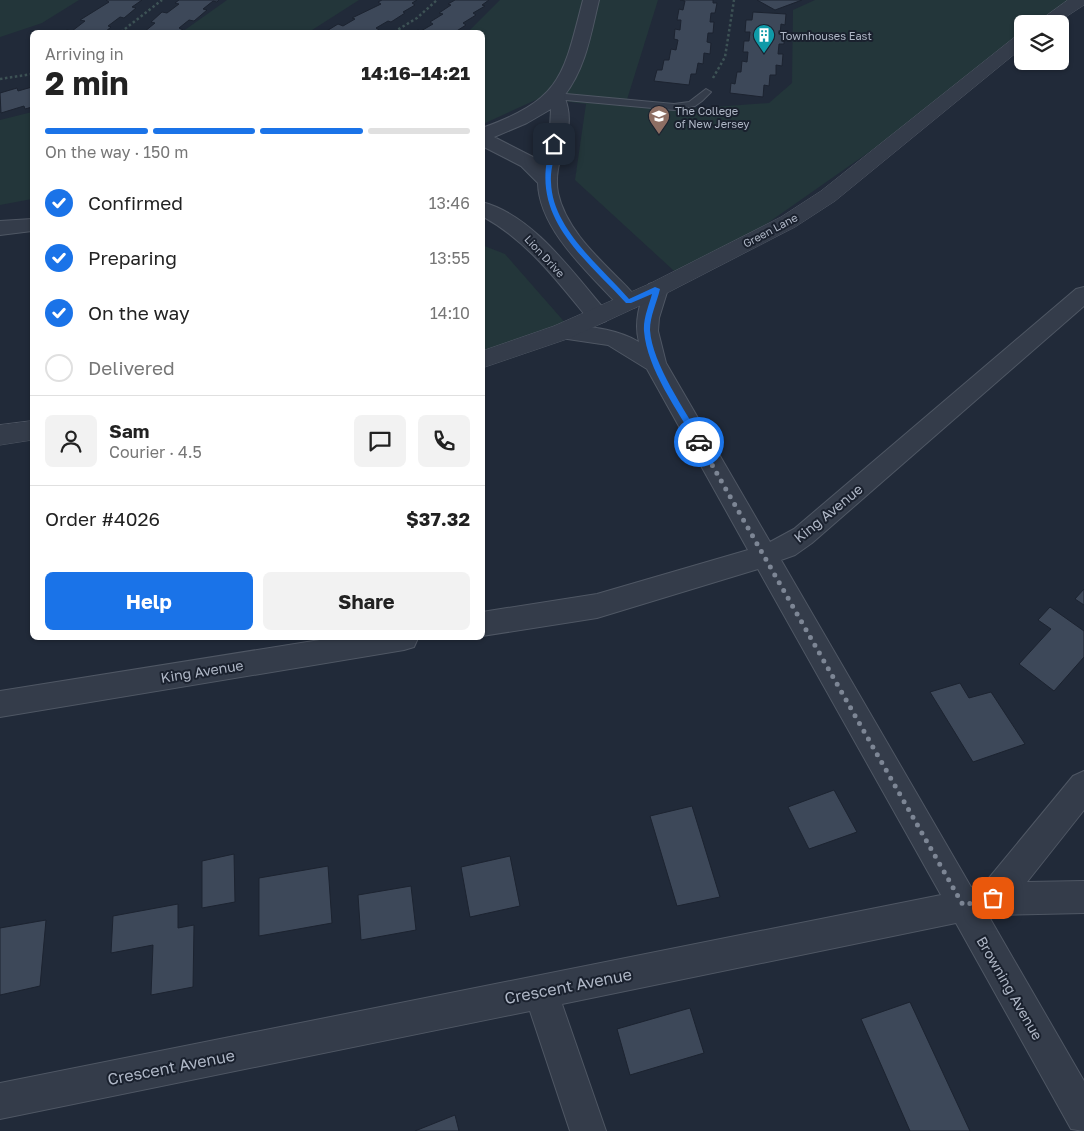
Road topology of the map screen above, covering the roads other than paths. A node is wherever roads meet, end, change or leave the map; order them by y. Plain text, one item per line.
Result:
1 (591, 0) edge
2 (1080, 0) edge
3 (1057, 15) edge
4 (1014, 46) edge
5 (706, 92) road end
6 (556, 96) junction
7 (485, 136) edge
8 (485, 139) edge
9 (547, 180) junction
10 (485, 210) edge
11 (30, 225) edge
12 (0, 228) edge
13 (657, 289) junction
14 (1084, 294) edge
15 (628, 302) junction
16 (598, 316) junction
17 (562, 332) junction
18 (485, 359) edge
19 (655, 363) junction
20 (30, 430) edge
21 (0, 435) edge
22 (764, 556) junction
23 (485, 624) edge
24 (392, 640) edge
25 (0, 704) edge
26 (1084, 786) edge
27 (1084, 897) edge
28 (978, 902) junction
29 (541, 992) junction
30 (0, 1101) edge
31 (1084, 1116) edge
32 (588, 1131) edge

1 - 6 street
2 - 3 street
4 - 13 street, Green Lane
5 - 6 lane
6 - 7 street
6 - 9 street
8 - 9 street
9 - 15 street
10 - 16 street, Lion Drive
11 - 12 street
13 - 15 street, Green Lane
13 - 19 street
14 - 22 street, King Avenue
15 - 16 street, Green Lane
16 - 17 street, Green Lane
17 - 18 street, Green Lane
17 - 19 street
19 - 22 street, Browning Avenue
20 - 21 street
22 - 23 street, King Avenue
22 - 28 street, Browning Avenue
24 - 25 street, King Avenue
26 - 28 street
27 - 28 street, Crescent Avenue
28 - 29 street, Crescent Avenue
28 - 31 street, Browning Avenue
29 - 30 street, Crescent Avenue
29 - 32 street

